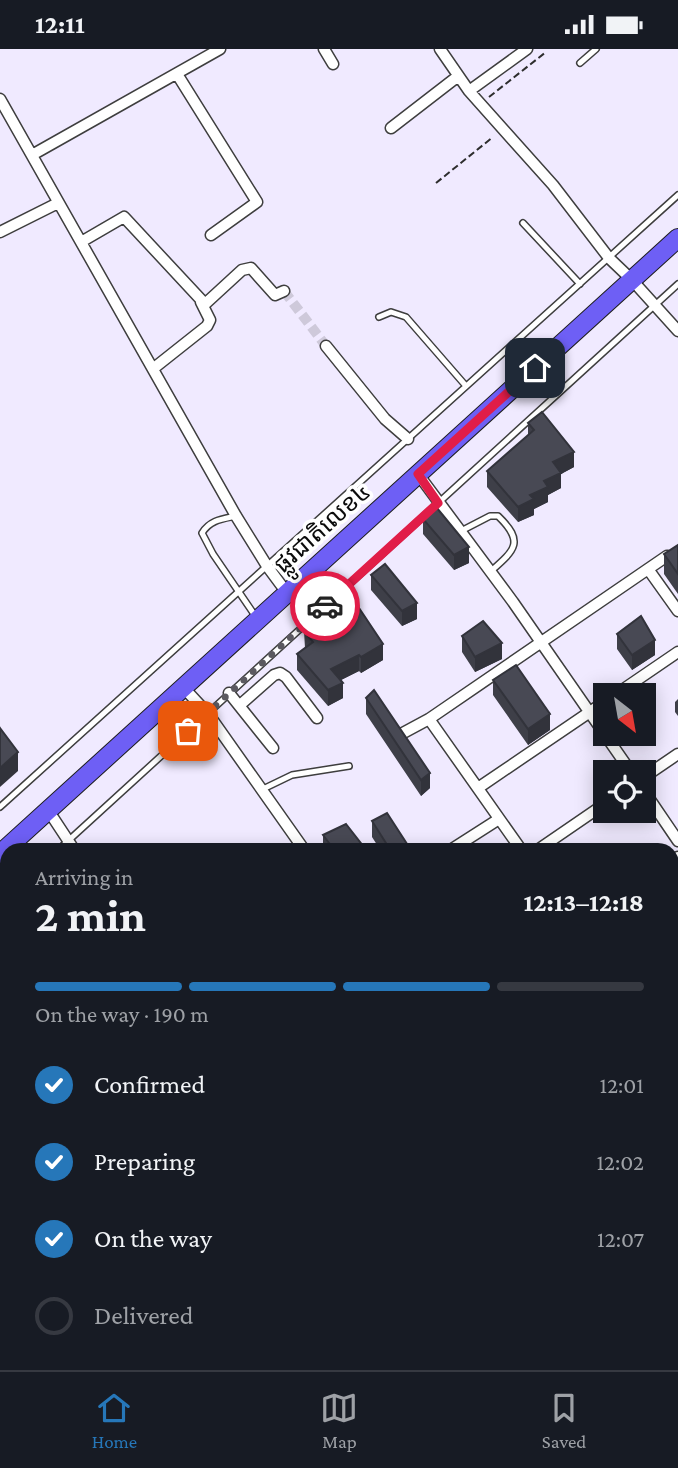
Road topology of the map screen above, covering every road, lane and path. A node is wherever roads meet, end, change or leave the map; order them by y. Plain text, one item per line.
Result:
1 (220, 49) edge
2 (324, 49) edge
3 (440, 49) edge
4 (527, 49) edge
5 (596, 49) edge
6 (546, 52) dead end
7 (580, 63) dead end
8 (333, 64) dead end
9 (177, 74) junction
10 (457, 77) junction
11 (469, 91) junction
12 (0, 99) edge
13 (480, 104) junction
14 (391, 128) dead end
15 (502, 129) junction
16 (32, 155) junction
17 (436, 183) dead end
18 (678, 195) edge
19 (58, 203) junction
20 (523, 223) dead end
21 (0, 232) edge
22 (211, 235) dead end
23 (678, 238) edge
24 (81, 242) junction
25 (609, 258) junction
26 (632, 280) junction
27 (580, 284) junction
28 (678, 284) edge
29 (284, 291) tunnel mouth
30 (201, 302) junction
31 (654, 305) junction
32 (379, 317) dead end
33 (678, 331) edge
34 (326, 346) tunnel mouth
35 (154, 368) junction
36 (466, 386) junction
37 (408, 439) junction
38 (418, 474) junction
39 (438, 503) junction
40 (236, 516) junction
41 (460, 532) junction
42 (667, 556) edge
43 (267, 566) junction
44 (648, 569) junction
45 (490, 572) junction
46 (293, 587) junction
47 (239, 592) junction
48 (325, 608) junction
49 (678, 611) edge
50 (258, 619) junction
51 (541, 642) junction
52 (678, 652) edge
53 (633, 683) edge
54 (183, 687) junction
55 (229, 693) junction
56 (240, 705) junction
57 (593, 710) edge
58 (590, 712) junction
59 (208, 713) junction
60 (317, 718) dead end
61 (429, 719) junction
62 (403, 733) edge
63 (273, 748) dead end
64 (678, 754) edge
65 (623, 760) edge
66 (349, 766) dead end
67 (656, 769) edge
68 (478, 788) junction
69 (263, 789) junction
70 (0, 807) edge
71 (656, 809) edge
72 (48, 810) junction
73 (593, 812) edge
74 (499, 819) junction
75 (69, 840) junction
76 (678, 841) edge
77 (12, 843) edge
78 (66, 843) edge
79 (71, 843) edge
80 (300, 843) edge
81 (462, 843) edge
82 (516, 843) edge
83 (548, 843) edge

1 - 9 street
2 - 8 street
3 - 10 street
4 - 11 street
5 - 7 lane
6 - 13 path
9 - 16 street
9 - 22 street
10 - 11 street
10 - 14 street
11 - 13 street
12 - 16 street
13 - 15 street
15 - 17 path
15 - 25 street
16 - 19 street
18 - 25 lane
19 - 21 street
19 - 24 street
20 - 27 lane
23 - 26 highway, ផ្លូវជាតិលេខ៤
24 - 30 street
24 - 35 street
25 - 26 street
25 - 27 lane
26 - 31 street
26 - 38 highway, ផ្លូវជាតិលេខ៤
27 - 36 lane
28 - 31 lane
29 - 30 street
30 - 35 street
31 - 33 street
31 - 39 lane
32 - 36 lane
34 - 37 street
35 - 40 street
36 - 37 lane
37 - 43 lane
38 - 39 street
38 - 46 highway, ផ្លូវជាតិលេខ៤
39 - 41 street
39 - 48 lane
40 - 43 street
40 - 47 lane
41 - 45 street
41 - 45 lane
42 - 44 street
43 - 46 street
43 - 47 lane
44 - 49 street
44 - 51 street
45 - 51 street
46 - 48 street
46 - 50 highway, ផ្លូវជាតិលេខ៤
47 - 50 lane
47 - 70 lane
48 - 55 lane
50 - 54 highway, ផ្លូវជាតិលេខ៤
51 - 58 street
51 - 61 street
52 - 53 street
54 - 59 street
54 - 72 highway, ផ្លូវជាតិលេខ៤
55 - 56 street
55 - 59 lane
56 - 60 street
56 - 63 street
57 - 58 street
58 - 65 street
58 - 68 street
59 - 69 street
59 - 75 lane
61 - 62 street
61 - 68 street
64 - 67 street
66 - 69 lane
68 - 74 street
69 - 80 street
71 - 76 street
72 - 75 street
72 - 77 highway, ផ្លូវជាតិលេខ៤
73 - 83 street
74 - 81 street
74 - 82 street
75 - 78 lane
75 - 79 street

